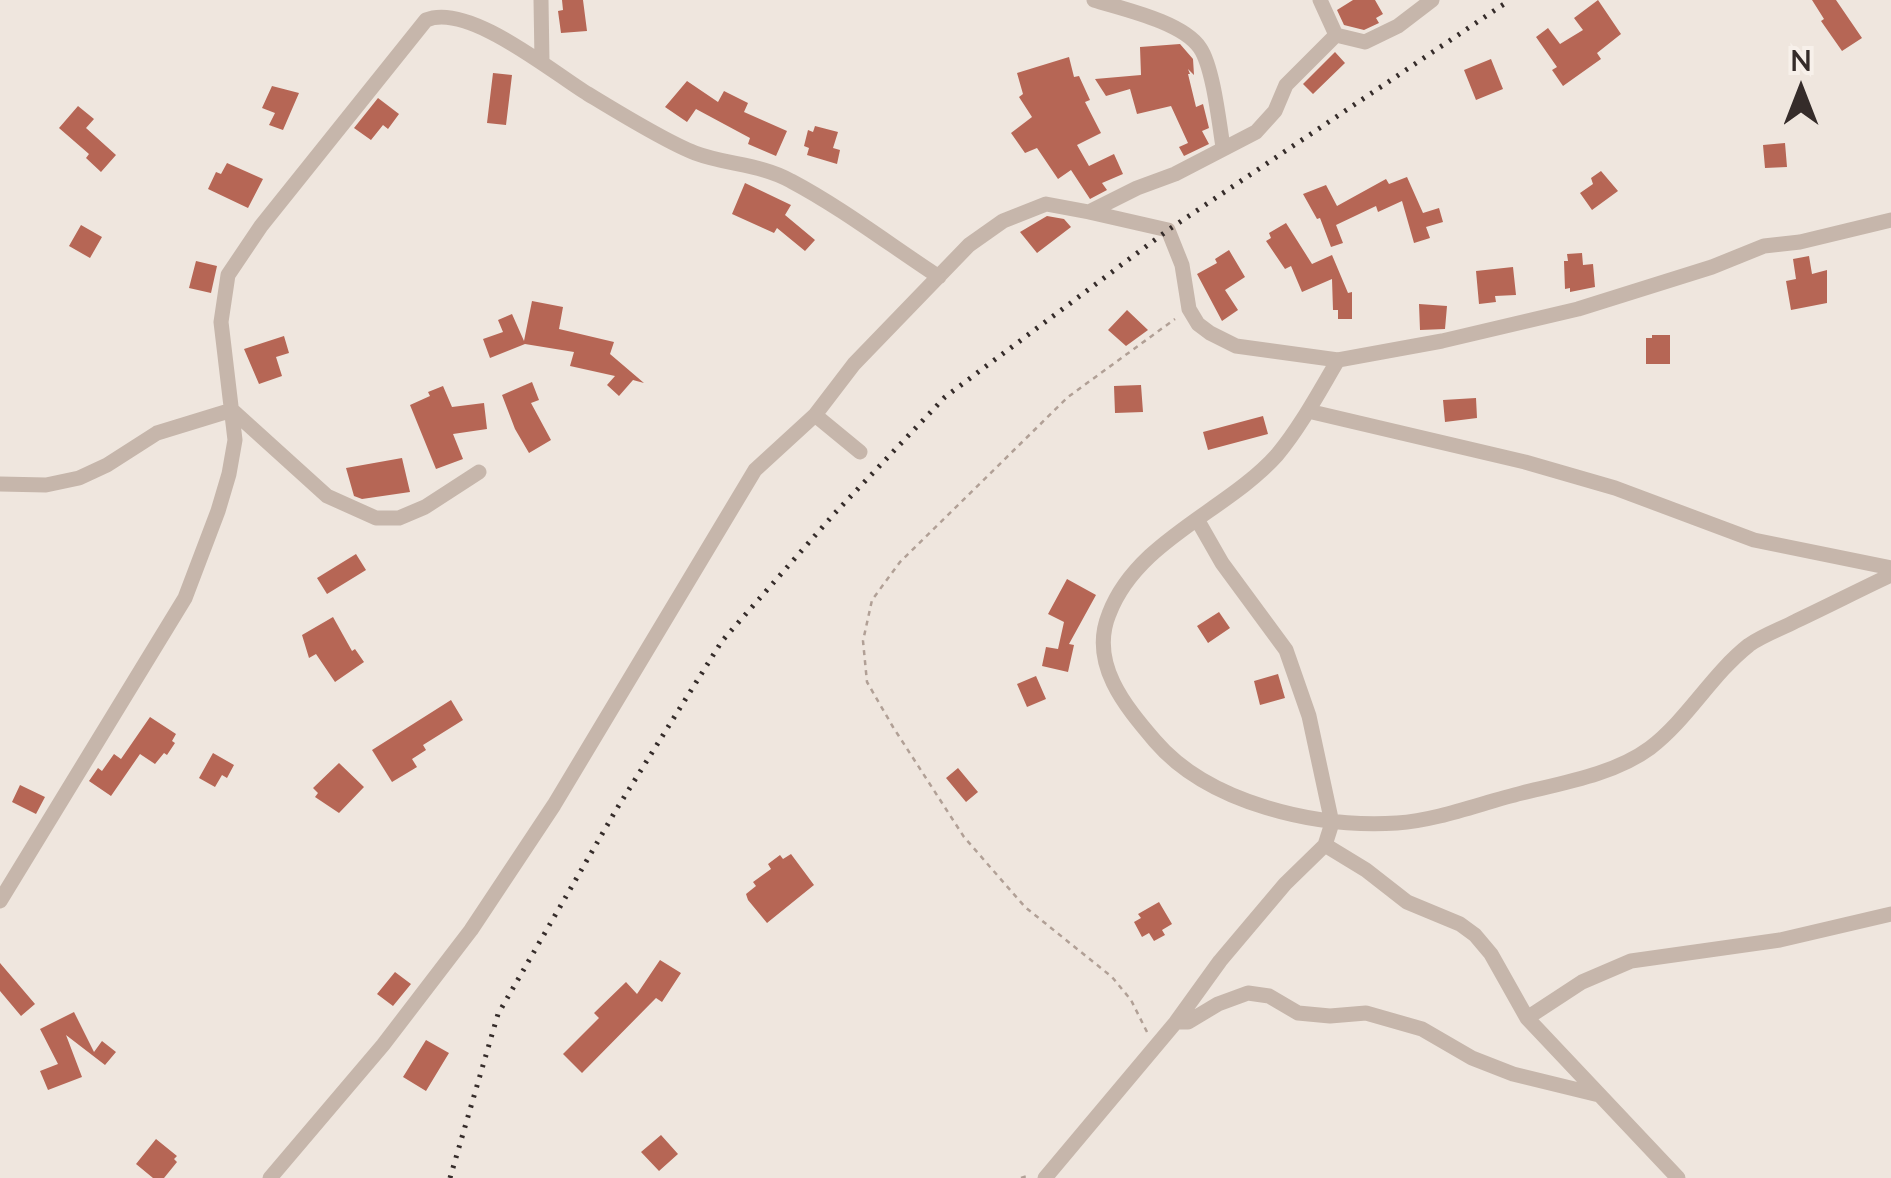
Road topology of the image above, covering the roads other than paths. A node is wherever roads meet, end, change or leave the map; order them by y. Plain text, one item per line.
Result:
1 (541, 0) edge
2 (1094, 0) edge
3 (1320, 0) edge
4 (1432, 0) edge
5 (1336, 35) junction
6 (542, 61) junction
7 (1223, 146) junction
8 (1089, 212) junction
9 (1891, 220) edge
10 (939, 277) junction
11 (1338, 360) junction
12 (232, 410) junction
13 (1308, 411) junction
14 (815, 415) junction
15 (860, 452) dead end
16 (479, 472) dead end
17 (0, 484) edge
18 (1198, 521) junction
19 (1891, 572) edge
20 (1332, 823) junction
21 (1324, 844) junction
22 (0, 901) edge
23 (1891, 914) edge
24 (1527, 1018) junction
25 (1176, 1022) junction
26 (1599, 1095) junction
27 (270, 1178) edge
28 (1045, 1178) edge
29 (1678, 1178) edge

1 - 6 street
2 - 7 street
3 - 5 street
4 - 5 street
5 - 7 street
6 - 10 street
6 - 12 street
7 - 8 street
8 - 10 street
8 - 11 street
9 - 11 street
10 - 14 street
11 - 13 street
12 - 16 street
12 - 17 street
12 - 22 street
13 - 18 street
13 - 19 street
14 - 15 street
14 - 27 street
18 - 20 street
18 - 20 street
19 - 20 street
20 - 21 street
21 - 24 street
21 - 25 street
23 - 24 street
24 - 26 street
25 - 26 street
25 - 28 street
26 - 29 street

